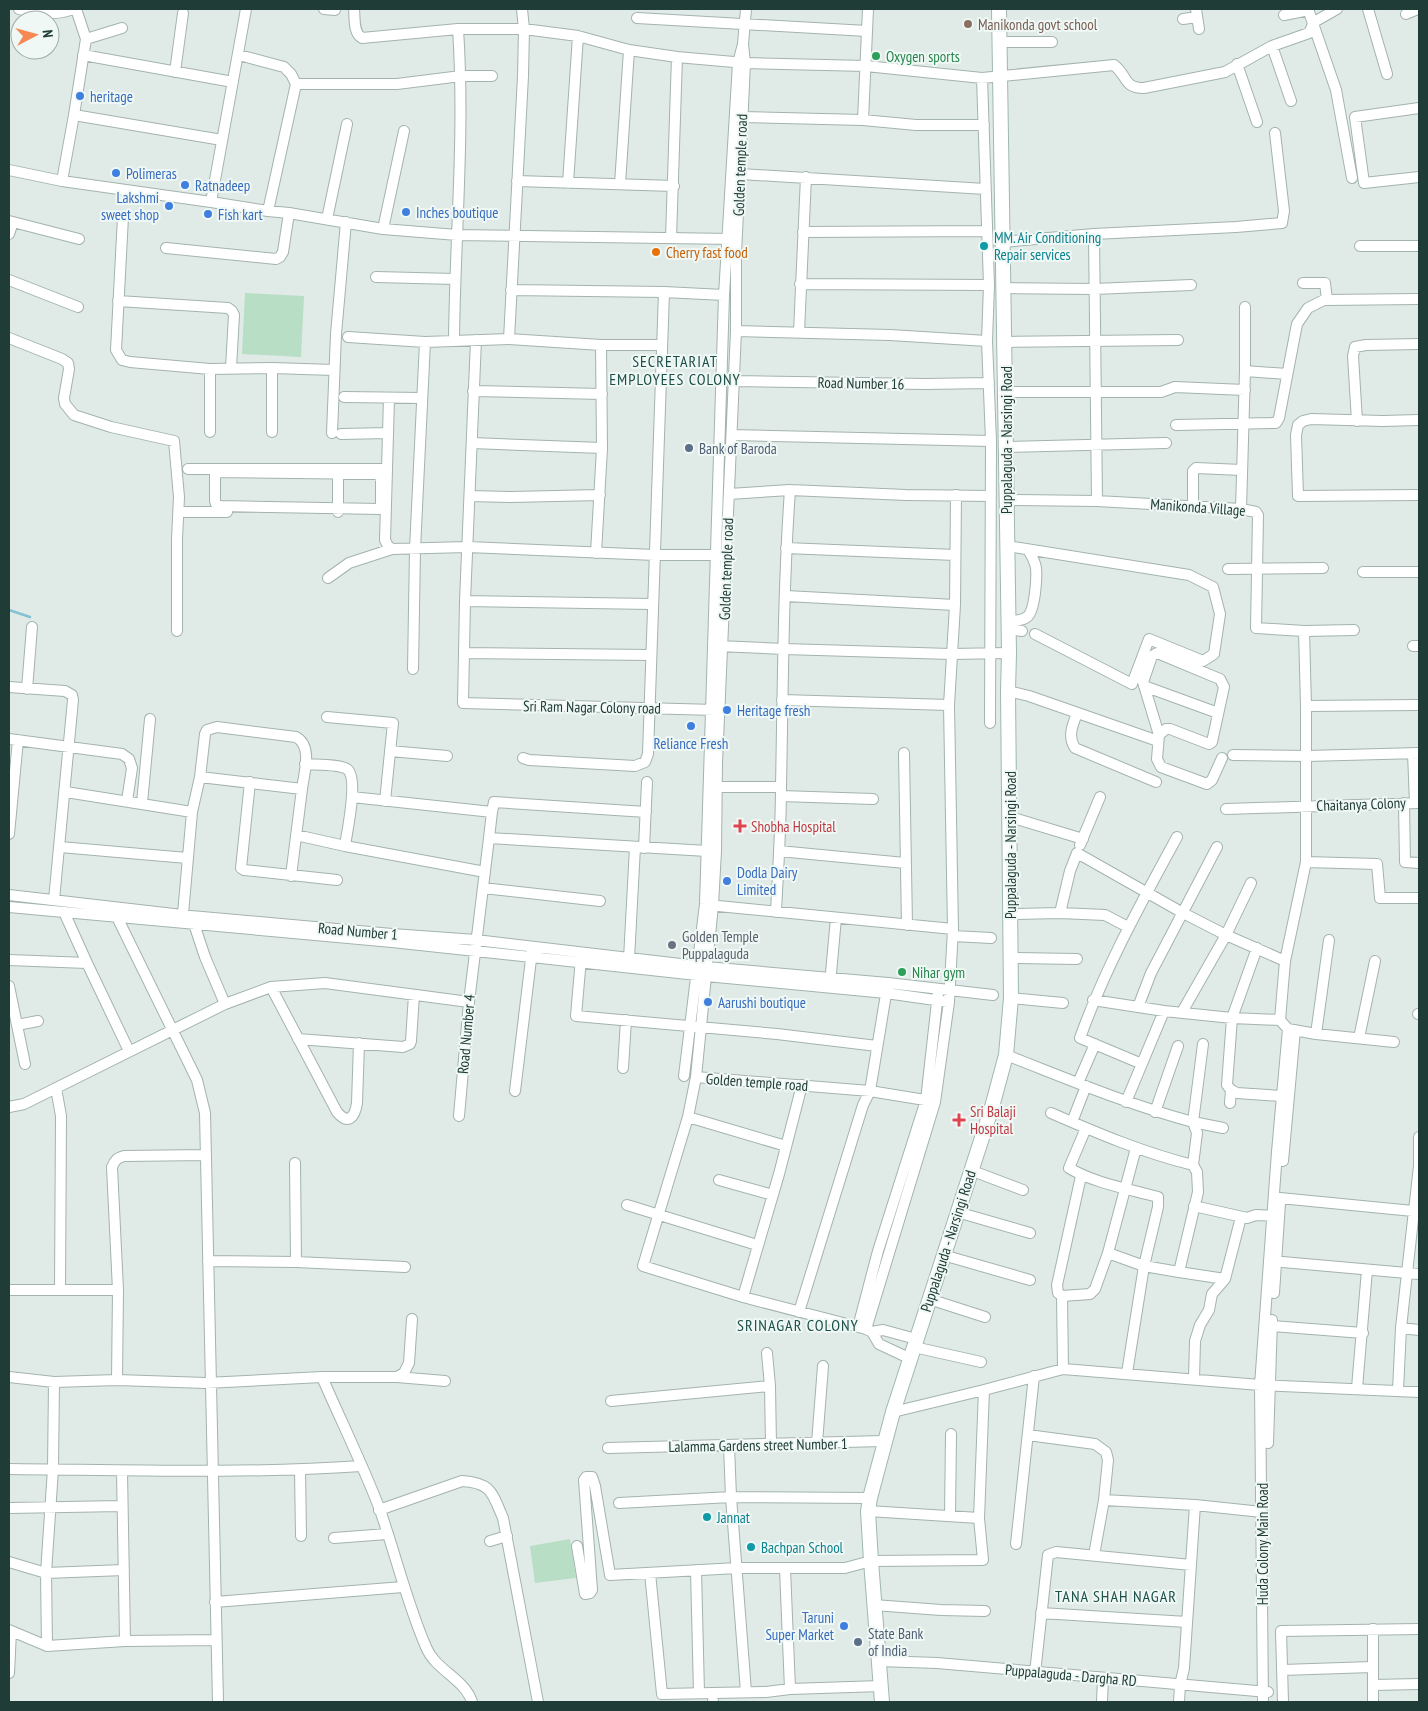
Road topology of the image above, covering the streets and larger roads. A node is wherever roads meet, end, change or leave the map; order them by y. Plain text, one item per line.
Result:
1 (19, 9) edge
2 (75, 9) edge
3 (246, 9) edge
4 (354, 9) edge
5 (522, 9) edge
6 (746, 9) edge
7 (868, 9) edge
8 (999, 9) edge
9 (1309, 9) edge
10 (1337, 9) edge
11 (1368, 9) edge
12 (1418, 9) edge
13 (183, 13) dead end
14 (1196, 13) edge
15 (1406, 14) dead end
16 (1284, 15) dead end
17 (637, 18) dead end
18 (1183, 19) dead end
19 (1314, 22) junction
20 (745, 25) junction
21 (122, 28) dead end
22 (458, 29) junction
23 (1199, 29) dead end
24 (524, 30) junction
25 (867, 30) junction
26 (578, 36) junction
27 (86, 39) junction
28 (1000, 42) junction
29 (1052, 42) dead end
30 (1272, 46) junction
31 (629, 50) junction
32 (83, 55) junction
33 (239, 55) junction
34 (677, 57) junction
35 (742, 63) junction
36 (1237, 64) junction
37 (866, 66) junction
38 (175, 72) junction
39 (1387, 74) dead end
40 (461, 76) junction
41 (492, 76) dead end
42 (999, 77) junction
43 (982, 78) junction
44 (233, 82) junction
45 (296, 84) junction
46 (1291, 101) dead end
47 (1419, 108) edge
48 (74, 115) junction
49 (742, 117) junction
50 (863, 120) junction
51 (1257, 122) dead end
52 (347, 124) dead end
53 (984, 125) junction
54 (404, 131) dead end
55 (1275, 133) dead end
56 (222, 140) junction
57 (9, 170) edge
58 (741, 174) junction
59 (806, 177) junction
60 (1419, 177) edge
61 (1352, 178) dead end
62 (62, 181) junction
63 (517, 182) junction
64 (568, 183) junction
65 (620, 184) junction
66 (674, 186) junction
67 (985, 189) junction
68 (211, 202) junction
69 (268, 211) junction
70 (289, 213) junction
71 (123, 217) dead end
72 (327, 219) junction
73 (11, 222) edge
74 (346, 222) junction
75 (383, 228) junction
76 (987, 231) junction
77 (803, 232) junction
78 (9, 234) edge
79 (1094, 234) junction
80 (457, 235) junction
81 (514, 235) junction
82 (671, 238) junction
83 (79, 239) dead end
84 (732, 239) junction
85 (1002, 242) junction
86 (1360, 246) dead end
87 (1419, 246) edge
88 (166, 248) dead end
89 (376, 277) dead end
90 (454, 279) junction
91 (9, 280) edge
92 (1303, 283) dead end
93 (800, 284) junction
94 (989, 285) junction
95 (1190, 285) dead end
96 (1004, 288) junction
97 (1094, 289) junction
98 (511, 290) junction
99 (664, 292) junction
100 (724, 295) junction
101 (1419, 299) edge
102 (1327, 300) junction
103 (118, 301) junction
104 (78, 307) dead end
105 (1244, 308) dead end
106 (736, 331) junction
107 (799, 332) junction
108 (348, 337) dead end
109 (9, 338) edge
110 (454, 340) junction
111 (476, 340) junction
112 (509, 340) junction
113 (1178, 340) dead end
114 (987, 341) junction
115 (1095, 341) junction
116 (425, 342) junction
117 (1005, 342) junction
118 (1419, 344) edge
119 (601, 345) junction
120 (662, 345) junction
121 (231, 368) junction
122 (272, 368) junction
123 (210, 369) junction
124 (334, 370) junction
125 (1245, 371) junction
126 (1287, 374) junction
127 (734, 381) junction
128 (989, 383) junction
129 (1245, 390) junction
130 (473, 391) junction
131 (1006, 392) junction
132 (1096, 392) junction
133 (602, 394) junction
134 (344, 397) dead end
135 (389, 398) junction
136 (422, 398) junction
137 (1419, 420) edge
138 (1357, 421) junction
139 (1176, 425) dead end
140 (1244, 425) junction
141 (210, 432) dead end
142 (272, 432) dead end
143 (388, 433) junction
144 (732, 435) junction
145 (991, 441) junction
146 (472, 443) junction
147 (1166, 443) dead end
148 (1096, 444) junction
149 (1006, 447) junction
150 (602, 448) junction
151 (188, 469) dead end
152 (387, 469) junction
153 (1242, 470) junction
154 (338, 474) junction
155 (790, 490) junction
156 (729, 494) junction
157 (600, 495) junction
158 (1419, 495) edge
159 (470, 496) junction
160 (956, 496) junction
161 (991, 496) junction
162 (1006, 500) junction
163 (1097, 501) junction
164 (1193, 506) junction
165 (294, 510) junction
166 (338, 510) junction
167 (1241, 510) junction
168 (383, 511) junction
169 (179, 512) junction
170 (1007, 546) junction
171 (467, 547) junction
172 (786, 548) junction
173 (392, 549) junction
174 (415, 549) junction
175 (1028, 550) junction
176 (596, 553) junction
177 (655, 555) junction
178 (721, 555) junction
179 (955, 555) junction
180 (1257, 568) junction
181 (1323, 568) dead end
182 (1228, 569) dead end
183 (1363, 572) dead end
184 (1419, 572) edge
185 (328, 578) dead end
186 (786, 596) junction
187 (465, 601) junction
188 (653, 604) junction
189 (955, 605) junction
190 (32, 627) dead end
191 (1013, 627) junction
192 (1354, 630) dead end
193 (178, 631) dead end
194 (1304, 631) junction
195 (1034, 634) dead end
196 (712, 645) junction
197 (724, 646) junction
198 (784, 649) junction
199 (464, 653) junction
200 (990, 653) junction
201 (1009, 653) junction
202 (951, 654) junction
203 (651, 655) junction
204 (413, 669) dead end
205 (1144, 686) junction
206 (9, 687) edge
207 (26, 689) junction
208 (1008, 691) junction
209 (782, 700) junction
210 (1419, 704) edge
211 (949, 705) junction
212 (1306, 706) junction
213 (650, 708) junction
214 (715, 710) junction
215 (1077, 713) junction
216 (1218, 713) junction
217 (327, 717) dead end
218 (150, 719) dead end
219 (990, 723) dead end
220 (1159, 738) junction
221 (14, 739) edge
222 (69, 746) junction
223 (390, 751) junction
224 (904, 753) dead end
225 (1416, 753) edge
226 (1233, 755) dead end
227 (447, 756) dead end
228 (1307, 756) junction
229 (523, 758) dead end
230 (1222, 758) dead end
231 (305, 764) junction
232 (200, 777) junction
233 (714, 780) junction
234 (250, 782) junction
235 (647, 782) dead end
236 (1156, 782) dead end
237 (302, 789) junction
238 (11, 790) edge
239 (781, 791) junction
240 (66, 792) junction
241 (352, 797) junction
242 (1100, 797) dead end
243 (873, 799) dead end
244 (128, 801) junction
245 (385, 802) junction
246 (142, 803) junction
247 (1404, 803) junction
248 (1417, 803) edge
249 (1307, 806) junction
250 (1226, 809) dead end
251 (192, 812) junction
252 (492, 812) junction
253 (646, 812) junction
254 (1010, 817) junction
255 (9, 834) edge
256 (296, 835) junction
257 (1177, 837) dead end
258 (489, 838) junction
259 (1083, 839) junction
260 (345, 846) junction
261 (60, 847) junction
262 (1217, 847) dead end
263 (640, 848) junction
264 (707, 851) junction
265 (779, 851) junction
266 (1077, 853) junction
267 (187, 858) junction
268 (1306, 862) junction
269 (905, 863) junction
270 (1419, 863) edge
271 (485, 872) junction
272 (292, 876) junction
273 (337, 880) dead end
274 (1251, 883) dead end
275 (483, 888) junction
276 (1148, 892) junction
277 (9, 895) edge
278 (1419, 898) edge
279 (54, 900) junction
280 (600, 901) dead end
281 (709, 905) junction
282 (9, 907) edge
283 (64, 912) junction
284 (776, 912) junction
285 (1060, 912) junction
286 (1183, 913) junction
287 (183, 914) junction
288 (1010, 914) junction
289 (117, 917) junction
290 (836, 918) junction
291 (194, 924) junction
292 (907, 925) junction
293 (1128, 926) junction
294 (953, 933) junction
295 (1226, 935) junction
296 (991, 938) dead end
297 (476, 940) junction
298 (1329, 940) dead end
299 (1256, 948) junction
300 (474, 951) junction
301 (532, 952) junction
302 (581, 958) junction
303 (629, 958) junction
304 (1012, 958) junction
305 (1077, 959) dead end
306 (9, 960) edge
307 (1285, 961) junction
308 (1375, 961) dead end
309 (87, 964) junction
310 (701, 971) junction
311 (830, 983) junction
312 (9, 986) edge
313 (271, 988) junction
314 (887, 988) junction
315 (938, 988) junction
316 (950, 990) junction
317 (993, 994) dead end
318 (414, 995) junction
319 (1011, 998) junction
320 (938, 1000) junction
321 (1093, 1000) junction
322 (469, 1002) junction
323 (949, 1002) junction
324 (1063, 1003) dead end
325 (225, 1004) junction
326 (1138, 1007) junction
327 (1164, 1011) junction
328 (1182, 1012) junction
329 (1232, 1018) junction
330 (626, 1020) junction
331 (1280, 1020) junction
332 (38, 1021) dead end
333 (17, 1025) junction
334 (690, 1026) junction
335 (701, 1027) junction
336 (1292, 1029) junction
337 (173, 1030) junction
338 (1316, 1034) junction
339 (1359, 1038) junction
340 (298, 1039) junction
341 (1394, 1042) dead end
342 (359, 1044) junction
343 (1095, 1044) junction
344 (1204, 1044) dead end
345 (877, 1046) junction
346 (1178, 1046) dead end
347 (129, 1051) junction
348 (1006, 1055) junction
349 (25, 1064) dead end
350 (1142, 1064) junction
351 (623, 1068) dead end
352 (684, 1076) dead end
353 (696, 1077) junction
354 (1082, 1084) junction
355 (802, 1085) junction
356 (56, 1088) junction
357 (1231, 1090) junction
358 (515, 1091) dead end
359 (870, 1091) junction
360 (1282, 1096) junction
361 (930, 1101) junction
362 (1126, 1102) junction
363 (1230, 1103) dead end
364 (9, 1107) edge
365 (1155, 1112) junction
366 (1051, 1113) dead end
367 (458, 1116) dead end
368 (688, 1117) junction
369 (1072, 1122) junction
370 (1193, 1122) junction
371 (1086, 1128) junction
372 (1223, 1128) dead end
373 (1419, 1137) edge
374 (786, 1146) junction
375 (1136, 1148) junction
376 (206, 1155) junction
377 (295, 1163) dead end
378 (1193, 1165) junction
379 (970, 1170) junction
380 (1081, 1176) junction
381 (719, 1180) dead end
382 (1124, 1187) junction
383 (1024, 1190) dead end
384 (773, 1195) junction
385 (1280, 1198) junction
386 (627, 1205) dead end
387 (1194, 1206) junction
388 (1413, 1211) junction
389 (957, 1212) junction
390 (659, 1215) junction
391 (1276, 1215) junction
392 (1241, 1217) junction
393 (1030, 1233) dead end
394 (757, 1246) junction
395 (1108, 1253) junction
396 (943, 1255) junction
397 (208, 1261) junction
398 (1273, 1261) junction
399 (296, 1262) junction
400 (1144, 1266) junction
401 (405, 1267) dead end
402 (1367, 1270) junction
403 (1178, 1272) junction
404 (1407, 1273) junction
405 (1419, 1274) edge
406 (1225, 1279) junction
407 (1030, 1280) dead end
408 (9, 1290) edge
409 (60, 1290) junction
410 (118, 1290) junction
411 (1062, 1296) junction
412 (743, 1297) junction
413 (929, 1299) junction
414 (799, 1312) junction
415 (985, 1318) dead end
416 (412, 1319) dead end
417 (1272, 1326) junction
418 (1401, 1328) junction
419 (865, 1329) junction
420 (1419, 1330) edge
421 (1363, 1334) junction
422 (914, 1348) junction
423 (767, 1353) dead end
424 (981, 1362) dead end
425 (823, 1366) dead end
426 (1063, 1369) junction
427 (1127, 1373) junction
428 (1034, 1376) junction
429 (9, 1377) edge
430 (322, 1377) junction
431 (397, 1377) junction
432 (1194, 1379) junction
433 (117, 1380) junction
434 (445, 1381) dead end
435 (54, 1382) junction
436 (211, 1382) junction
437 (770, 1386) junction
438 (1265, 1386) junction
439 (1357, 1388) junction
440 (984, 1390) junction
441 (1398, 1390) junction
442 (1419, 1392) edge
443 (611, 1401) dead end
444 (893, 1412) junction
445 (951, 1434) dead end
446 (1028, 1435) junction
447 (884, 1441) junction
448 (816, 1443) junction
449 (771, 1445) junction
450 (729, 1446) junction
451 (608, 1448) dead end
452 (361, 1466) junction
453 (9, 1468) edge
454 (53, 1469) junction
455 (300, 1470) junction
456 (122, 1471) junction
457 (213, 1472) junction
458 (731, 1497) junction
459 (1104, 1500) junction
460 (619, 1503) dead end
461 (869, 1504) junction
462 (1195, 1505) junction
463 (122, 1506) junction
464 (9, 1508) edge
465 (51, 1508) junction
466 (379, 1510) junction
467 (1262, 1512) junction
468 (950, 1516) junction
469 (979, 1518) junction
470 (387, 1534) junction
471 (301, 1536) dead end
472 (507, 1536) junction
473 (334, 1538) dead end
474 (490, 1540) dead end
475 (1016, 1544) dead end
476 (578, 1546) dead end
477 (1094, 1555) junction
478 (871, 1561) junction
479 (9, 1562) edge
480 (1191, 1565) junction
481 (737, 1568) junction
482 (785, 1569) junction
483 (124, 1570) junction
484 (696, 1570) junction
485 (46, 1573) junction
486 (650, 1573) junction
487 (403, 1587) junction
488 (215, 1602) junction
489 (874, 1605) junction
490 (986, 1611) dead end
491 (1041, 1613) junction
492 (1187, 1622) junction
493 (1374, 1629) junction
494 (1419, 1629) edge
495 (10, 1631) edge
496 (216, 1640) junction
497 (125, 1641) junction
498 (47, 1646) junction
499 (879, 1660) junction
500 (1372, 1667) junction
501 (1282, 1670) junction
502 (1035, 1672) junction
503 (9, 1673) edge
504 (1103, 1678) junction
505 (1419, 1684) edge
506 (1180, 1685) junction
507 (1373, 1685) junction
508 (881, 1686) junction
509 (790, 1689) junction
510 (746, 1692) junction
511 (699, 1693) junction
512 (1265, 1697) edge
513 (218, 1702) edge
514 (472, 1702) edge
515 (538, 1702) edge
516 (882, 1702) edge
517 (1102, 1702) edge
518 (1179, 1702) edge
519 (1283, 1702) edge
520 (1373, 1702) edge

1 - 2 street
2 - 27 street
3 - 33 street
4 - 22 street
5 - 24 street
6 - 20 street, Golden temple road
7 - 25 street
8 - 28 street, Puppalaguda - Narsingi Road
9 - 16 street
9 - 19 street
10 - 19 street
11 - 39 street
12 - 15 street
13 - 38 street
14 - 18 street
14 - 23 street
17 - 20 street
19 - 30 street
19 - 61 street
20 - 25 street
20 - 35 street, Golden temple road
21 - 27 street
22 - 24 street
22 - 40 street
24 - 26 street
24 - 63 street
25 - 37 street
26 - 31 street
26 - 64 street
27 - 32 street
28 - 29 street
28 - 42 street, Puppalaguda - Narsingi Road
30 - 36 street
30 - 46 street
31 - 34 street
31 - 65 street
32 - 38 street
32 - 48 street
33 - 44 street
33 - 45 street
34 - 35 street
34 - 66 street
35 - 37 street
35 - 49 street, Golden temple road
35 - 84 street, Golden temple road
36 - 42 street
36 - 51 street
37 - 43 street
37 - 50 street
38 - 44 street
40 - 41 street
40 - 45 street
40 - 80 street
42 - 43 street
42 - 85 street, Puppalaguda - Narsingi Road
43 - 53 street
44 - 56 street
45 - 69 street
47 - 60 street
48 - 56 street
48 - 62 street
49 - 50 street
49 - 58 street, Golden temple road
50 - 53 street
52 - 72 street
53 - 67 street
54 - 75 street
55 - 79 street
56 - 68 street
57 - 62 street
58 - 59 street
58 - 84 street, Golden temple road
59 - 67 street
59 - 77 street
62 - 68 street
63 - 64 street
63 - 81 street
64 - 65 street
65 - 66 street
66 - 82 street
67 - 76 street
68 - 69 street
69 - 70 street
70 - 72 street
70 - 88 street
71 - 103 street
72 - 74 street
73 - 78 street
73 - 83 street
74 - 75 street
74 - 124 street
75 - 80 street
76 - 77 street
76 - 94 street
77 - 93 street
79 - 85 street
79 - 97 street
80 - 81 street
80 - 90 street
81 - 82 street
81 - 98 street
82 - 84 street
84 - 100 street, Golden temple road
84 - 106 street, Golden temple road
85 - 96 street, Puppalaguda - Narsingi Road
86 - 87 street
89 - 90 street
90 - 110 street
91 - 104 street
92 - 102 street
93 - 94 street
93 - 107 street
94 - 114 street
95 - 97 street
96 - 97 street
96 - 117 street, Puppalaguda - Narsingi Road
97 - 115 street
98 - 99 street
98 - 112 street
99 - 100 street
99 - 120 street
100 - 178 street, Golden temple road
101 - 102 street
102 - 126 street
103 - 121 street
103 - 123 street
105 - 125 street
106 - 107 street
106 - 127 street, Golden temple road
107 - 114 street
108 - 116 street
109 - 169 street
110 - 111 street
110 - 116 street
111 - 112 street
111 - 130 street
112 - 119 street
113 - 115 street
114 - 128 street
115 - 117 street
115 - 132 street
116 - 136 street
117 - 131 street, Puppalaguda - Narsingi Road
118 - 138 street
119 - 120 street
119 - 133 street
120 - 177 street
121 - 122 street
121 - 123 street
122 - 124 street
122 - 142 street
123 - 141 street
124 - 143 street
125 - 126 street
125 - 129 street
126 - 140 street
127 - 128 street, Road Number 16
127 - 144 street, Golden temple road
128 - 145 street
129 - 132 street
129 - 140 street
130 - 133 street
130 - 146 street
131 - 132 street
131 - 149 street, Puppalaguda - Narsingi Road
132 - 148 street
133 - 150 street
134 - 135 street
135 - 136 street
135 - 143 street
136 - 174 street
137 - 138 street
138 - 158 street
139 - 140 street
140 - 153 street
143 - 152 street
144 - 145 street
144 - 156 street, Golden temple road
145 - 161 street
146 - 150 street
146 - 159 street
147 - 148 street
148 - 149 street
148 - 163 street
149 - 162 street, Puppalaguda - Narsingi Road
150 - 157 street
151 - 152 street
152 - 168 street
153 - 164 street
153 - 167 street
154 - 165 street
154 - 166 street
154 - 168 street
155 - 156 street
155 - 160 street
155 - 172 street
156 - 178 street, Golden temple road
157 - 159 street
157 - 176 street
159 - 171 street
160 - 161 street
160 - 179 street
161 - 200 street
162 - 163 street, Manikonda Village
162 - 170 street, Puppalaguda - Narsingi Road
163 - 164 street, Manikonda Village
164 - 167 street, Manikonda Village
165 - 166 street
165 - 169 street
166 - 168 street
167 - 180 street, Manikonda Village
168 - 173 street
169 - 193 street
170 - 175 street
170 - 191 street, Puppalaguda - Narsingi Road
171 - 174 street
171 - 176 street
171 - 187 street
172 - 179 street
172 - 186 street
173 - 174 street
173 - 185 street
174 - 204 street
175 - 191 street
175 - 195 street
176 - 177 street
177 - 178 street
177 - 188 street
178 - 196 street, Golden temple road
178 - 197 street, Golden temple road
179 - 189 street
180 - 181 street
180 - 182 street
180 - 194 street, Manikonda Village
183 - 184 street
186 - 189 street
186 - 198 street
187 - 188 street
187 - 199 street
188 - 203 street
189 - 202 street
190 - 207 street
191 - 201 street, Puppalaguda - Narsingi Road
192 - 194 street
194 - 212 street
196 - 197 street
196 - 214 street, Golden temple road
197 - 198 street
197 - 214 street, Golden temple road
198 - 202 street
198 - 209 street
199 - 203 street
199 - 213 street, Sri Ram Nagar Colony road
200 - 201 street
200 - 202 street
200 - 219 street
201 - 208 street, Puppalaguda - Narsingi Road
202 - 211 street
203 - 213 street
205 - 216 street
205 - 216 street
205 - 220 street
206 - 207 street
207 - 222 street
208 - 215 street
208 - 254 street, Puppalaguda - Narsingi Road
209 - 211 street
209 - 239 street
210 - 212 street
211 - 294 street
212 - 228 street
213 - 214 street, Sri Ram Nagar Colony road
213 - 229 street
214 - 233 street, Golden temple road
215 - 220 street
215 - 236 street
216 - 220 street
217 - 223 street
218 - 246 street
220 - 230 street
221 - 222 street
221 - 238 street
222 - 240 street
222 - 244 street
223 - 227 street
223 - 245 street
224 - 269 street
225 - 228 street
225 - 248 street
226 - 228 street
228 - 249 street
231 - 232 street
231 - 237 street
231 - 241 street
232 - 234 street
232 - 251 street
233 - 239 street
233 - 264 street, Golden temple road
233 - 281 street, Golden temple road
234 - 237 street
234 - 272 street
235 - 253 street
237 - 256 street
238 - 255 street
239 - 243 street
239 - 265 street
240 - 244 street
240 - 261 street
241 - 245 street
241 - 260 street
242 - 259 street
244 - 246 street
245 - 252 street
246 - 251 street
247 - 248 street, Chaitanya Colony
247 - 249 street, Chaitanya Colony
247 - 270 street
249 - 250 street, Chaitanya Colony
249 - 268 street
251 - 267 street
252 - 253 street
252 - 258 street, Road Number 4
253 - 263 street
254 - 259 street
254 - 288 street, Puppalaguda - Narsingi Road
256 - 260 street
256 - 272 street
257 - 276 street
258 - 263 street
258 - 271 street, Road Number 4
259 - 266 street
260 - 271 street
261 - 267 street
261 - 279 street
262 - 286 street
263 - 264 street
263 - 303 street
264 - 281 street, Golden temple road
265 - 269 street
265 - 284 street
266 - 276 street
266 - 285 street
267 - 287 street
268 - 278 street
268 - 307 street
269 - 292 street
271 - 275 street, Road Number 4
272 - 273 street
274 - 295 street
275 - 280 street
275 - 297 street, Road Number 4
276 - 286 street
276 - 293 street
277 - 279 street, Road Number 1
279 - 287 street, Road Number 1
281 - 284 street
281 - 310 street, Golden temple road
282 - 283 street, Road Number 1
283 - 289 street, Road Number 1
283 - 309 street
284 - 290 street
285 - 288 street
285 - 293 street
286 - 295 street
286 - 326 street
287 - 297 street, Road Number 1
288 - 304 street, Puppalaguda - Narsingi Road
289 - 291 street, Road Number 1
289 - 337 street
290 - 292 street
290 - 311 street
291 - 300 street, Road Number 1
291 - 325 street
292 - 294 street
293 - 321 street
294 - 296 street
294 - 316 street
295 - 299 street
295 - 328 street
297 - 300 street, Road Number 4
297 - 301 street, Road Number 1
298 - 338 street
299 - 307 street
299 - 329 street
300 - 301 street, Road Number 1
300 - 322 street, Road Number 4
301 - 302 street, Road Number 1
301 - 358 street
302 - 303 street, Road Number 1
302 - 310 street, Road Number 1
302 - 330 street
303 - 310 street, Road Number 1
304 - 305 street
304 - 319 street, Puppalaguda - Narsingi Road
306 - 309 street
307 - 331 street
308 - 339 street
309 - 347 street
310 - 311 street
310 - 334 street, Golden temple road
310 - 335 street, Golden temple road
311 - 314 street
312 - 333 street
313 - 318 street
313 - 325 street
313 - 340 street
314 - 315 street
314 - 320 street
314 - 345 street
315 - 316 street
315 - 320 street
316 - 317 street
316 - 323 street
318 - 322 street
318 - 342 street
319 - 324 street
319 - 348 street, Puppalaguda - Narsingi Road
320 - 323 street
320 - 361 street
321 - 326 street
321 - 343 street
322 - 367 street, Road Number 4
323 - 361 street
325 - 337 street
326 - 327 street
327 - 328 street
327 - 350 street
328 - 329 street
329 - 331 street
329 - 357 street
330 - 334 street
330 - 351 street
331 - 336 street
332 - 333 street
333 - 349 street
334 - 335 street
334 - 352 street, Golden temple road
335 - 345 street
335 - 353 street, Golden temple road
336 - 338 street
336 - 360 street
336 - 385 street
337 - 347 street
337 - 376 street
338 - 339 street
339 - 341 street
340 - 342 street
340 - 342 street
343 - 350 street
343 - 354 street
344 - 370 street
345 - 359 street
346 - 365 street
347 - 356 street
348 - 354 street
348 - 379 street, Puppalaguda - Narsingi Road
350 - 362 street
353 - 355 street, Golden temple road
353 - 368 street
354 - 362 street
354 - 369 street
355 - 359 street, Golden temple road
355 - 374 street
356 - 364 street
356 - 409 street
357 - 360 street
357 - 363 street
359 - 361 street, Golden temple road
359 - 414 street
360 - 391 street
361 - 419 street
362 - 365 street
365 - 370 street
366 - 369 street
368 - 374 street
368 - 390 street
369 - 371 street
370 - 372 street
370 - 378 street
371 - 375 street
371 - 380 street
373 - 388 street
374 - 384 street
375 - 378 street
375 - 382 street
376 - 397 street
376 - 410 street
377 - 399 street
378 - 387 street
379 - 383 street
379 - 389 street, Puppalaguda - Narsingi Road
380 - 382 street
380 - 411 street
381 - 384 street
382 - 395 street
382 - 400 street
384 - 394 street
385 - 388 street
385 - 391 street
386 - 390 street
387 - 392 street
387 - 403 street
388 - 404 street
389 - 393 street
389 - 396 street, Puppalaguda - Narsingi Road
390 - 394 street
390 - 412 street
391 - 392 street
391 - 398 street
392 - 406 street
394 - 412 street
395 - 400 street
395 - 411 street
396 - 407 street
396 - 413 street, Puppalaguda - Narsingi Road
397 - 399 street
397 - 436 street
398 - 402 street
398 - 417 street
398 - 438 street
399 - 401 street
400 - 403 street
400 - 427 street
402 - 404 street
402 - 421 street
403 - 406 street
404 - 405 street
404 - 418 street
406 - 432 street
408 - 409 street
409 - 410 street
410 - 433 street
411 - 426 street
412 - 414 street
413 - 415 street
413 - 422 street, Puppalaguda - Narsingi Road
414 - 419 street
416 - 431 street
417 - 421 street
417 - 438 street
418 - 420 street
418 - 441 street
419 - 422 street
419 - 422 street
421 - 439 street
422 - 424 street
422 - 444 street, Puppalaguda - Narsingi Road
423 - 437 street
425 - 448 street
426 - 427 street
426 - 428 street
427 - 432 street
428 - 440 street
428 - 446 street
429 - 435 street
430 - 431 street
430 - 436 street
430 - 452 street
431 - 434 street
432 - 438 street
433 - 435 street
433 - 436 street
435 - 454 street
436 - 457 street
437 - 443 street
437 - 449 street
438 - 439 street
438 - 467 street, Huda Colony Main Road
438 - 512 street
439 - 441 street
440 - 444 street
440 - 469 street
441 - 442 street
444 - 447 street, Puppalaguda - Narsingi Road
445 - 468 street
446 - 459 street
446 - 475 street
447 - 448 street, Lalamma Gardens street Number 1
447 - 461 street, Puppalaguda - Narsingi Road
448 - 449 street, Lalamma Gardens street Number 1
449 - 450 street, Lalamma Gardens street Number 1
450 - 451 street, Lalamma Gardens street Number 1
450 - 458 street
452 - 455 street
452 - 466 street
453 - 454 street
454 - 456 street
454 - 465 street
455 - 457 street
455 - 471 street
456 - 457 street
456 - 463 street
457 - 488 street
458 - 460 street
458 - 461 street
458 - 481 street
459 - 462 street
459 - 477 street
461 - 468 street
461 - 478 street, Puppalaguda - Narsingi Road
462 - 467 street
462 - 480 street
463 - 465 street
463 - 483 street
464 - 465 street
465 - 485 street
466 - 470 street
466 - 472 street
467 - 512 street, Huda Colony Main Road
468 - 469 street
469 - 478 street
470 - 473 street
470 - 487 street
472 - 474 street
472 - 515 street
476 - 486 street
477 - 480 street
477 - 491 street
478 - 482 street
478 - 489 street, Puppalaguda - Narsingi Road
479 - 485 street
480 - 492 street
481 - 482 street
481 - 484 street
481 - 510 street
482 - 509 street
483 - 485 street
483 - 497 street
484 - 486 street
484 - 511 street
485 - 498 street
486 - 511 street
487 - 488 street
487 - 514 street
488 - 496 street
489 - 490 street
489 - 499 street, Puppalaguda - Narsingi Road
491 - 492 street
491 - 502 street
492 - 506 street
493 - 494 street
493 - 500 street
493 - 501 street
495 - 498 street
495 - 503 street
496 - 497 street
496 - 513 street
497 - 498 street
499 - 502 street, Puppalaguda - Dargha RD
499 - 508 street, Puppalaguda - Narsingi Road
500 - 501 street
500 - 507 street
501 - 519 street
502 - 504 street, Puppalaguda - Dargha RD
504 - 506 street, Puppalaguda - Dargha RD
504 - 517 street
505 - 507 street
506 - 512 street, Puppalaguda - Dargha RD
506 - 518 street
507 - 520 street
508 - 509 street
508 - 516 street, Puppalaguda - Narsingi Road
509 - 510 street
510 - 511 street

